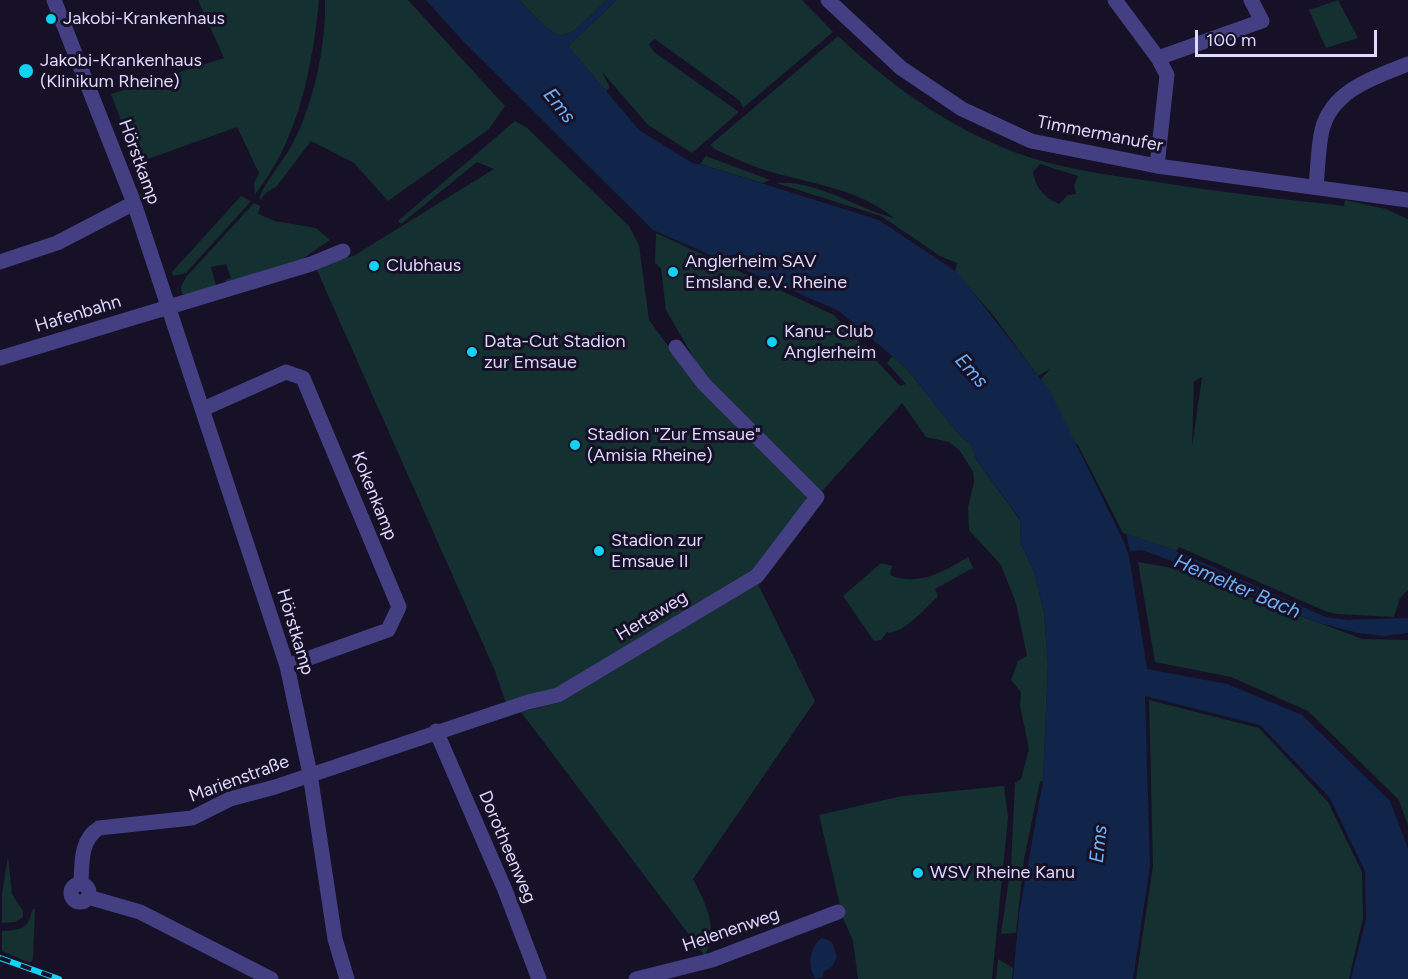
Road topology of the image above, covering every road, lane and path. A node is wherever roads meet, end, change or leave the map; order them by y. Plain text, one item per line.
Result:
1 (54, 0) edge
2 (828, 0) edge
3 (1115, 0) edge
4 (1251, 0) edge
5 (1158, 58) junction
6 (1408, 64) edge
7 (1157, 166) junction
8 (1316, 186) junction
9 (1408, 200) edge
10 (134, 203) junction
11 (343, 250) dead end
12 (0, 262) edge
13 (167, 307) junction
14 (676, 347) dead end
15 (0, 358) edge
16 (203, 408) junction
17 (287, 666) junction
18 (436, 731) junction
19 (310, 774) junction
20 (838, 912) dead end
21 (262, 977) edge
22 (347, 979) edge
23 (539, 979) edge
24 (636, 979) edge

1 - 10 street, Hörstkamp
2 - 7 street, Timmermanufer
3 - 5 street
4 - 5 street
5 - 7 street
6 - 8 street
7 - 8 street, Timmermanufer
8 - 9 street, Timmermanufer
10 - 12 street
10 - 13 street, Hörstkamp
11 - 13 street
13 - 15 street, Hafenbahn
13 - 16 street, Hörstkamp
14 - 18 street, Hertaweg
16 - 17 street, Hörstkamp
16 - 17 street, Kokenkamp
17 - 19 street, Hörstkamp
18 - 19 street, Hertaweg
18 - 23 street, Dorotheenweg
19 - 21 street, Marienstraße
19 - 22 street, Hörstkamp
20 - 24 street, Helenenweg

